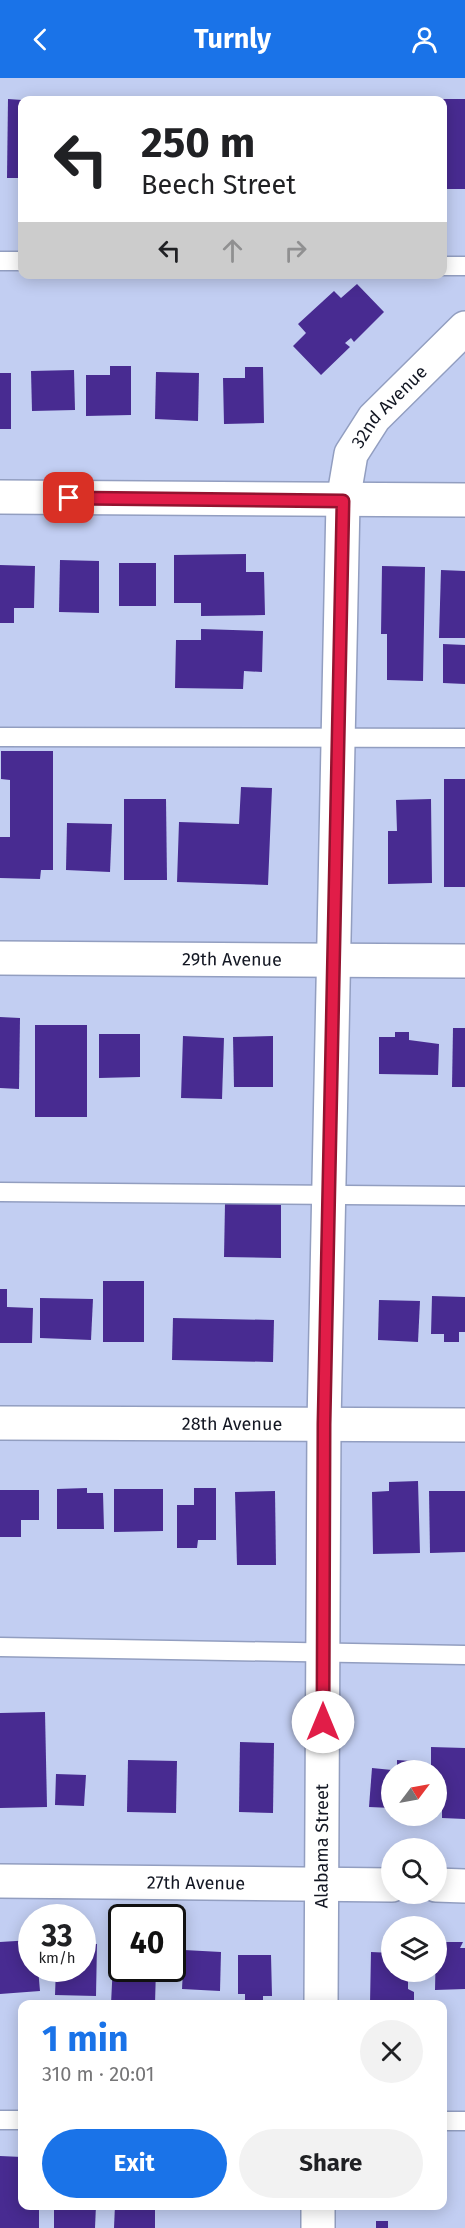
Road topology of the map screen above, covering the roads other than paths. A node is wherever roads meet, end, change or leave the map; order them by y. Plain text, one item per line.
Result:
1 (0, 261) edge
2 (18, 261) edge
3 (447, 266) edge
4 (465, 266) edge
5 (465, 328) edge
6 (0, 497) edge
7 (465, 500) edge
8 (343, 501) junction
9 (0, 737) edge
10 (338, 737) junction
11 (465, 738) edge
12 (0, 958) edge
13 (333, 960) junction
14 (465, 961) edge
15 (0, 1192) edge
16 (329, 1194) junction
17 (465, 1196) edge
18 (0, 1423) edge
19 (324, 1424) junction
20 (465, 1425) edge
21 (0, 1647) edge
22 (323, 1653) junction
23 (465, 1655) edge
24 (0, 1881) edge
25 (322, 1884) junction
26 (381, 1885) edge
27 (447, 1885) edge
28 (465, 1886) edge
29 (321, 2000) edge
30 (0, 2120) edge
31 (18, 2120) edge
32 (447, 2121) edge
33 (465, 2121) edge
34 (318, 2210) edge
35 (318, 2228) edge

1 - 2 lane
3 - 4 lane
5 - 8 street, 32nd Avenue
6 - 8 street
7 - 8 street
8 - 10 street, Alabama Street
9 - 10 lane
10 - 11 lane
10 - 13 street, Alabama Street
12 - 13 street, 29th Avenue
13 - 14 street, 29th Avenue
13 - 16 street, Alabama Street
15 - 16 lane
16 - 17 lane
16 - 19 street, Alabama Street
18 - 19 street, 28th Avenue
19 - 20 street, 28th Avenue
19 - 22 street, Alabama Street
21 - 22 lane
22 - 23 lane
22 - 25 street, Alabama Street
24 - 25 street, 27th Avenue
25 - 26 street, 27th Avenue
25 - 29 street, Alabama Street
27 - 28 street
30 - 31 lane
32 - 33 lane
34 - 35 street

